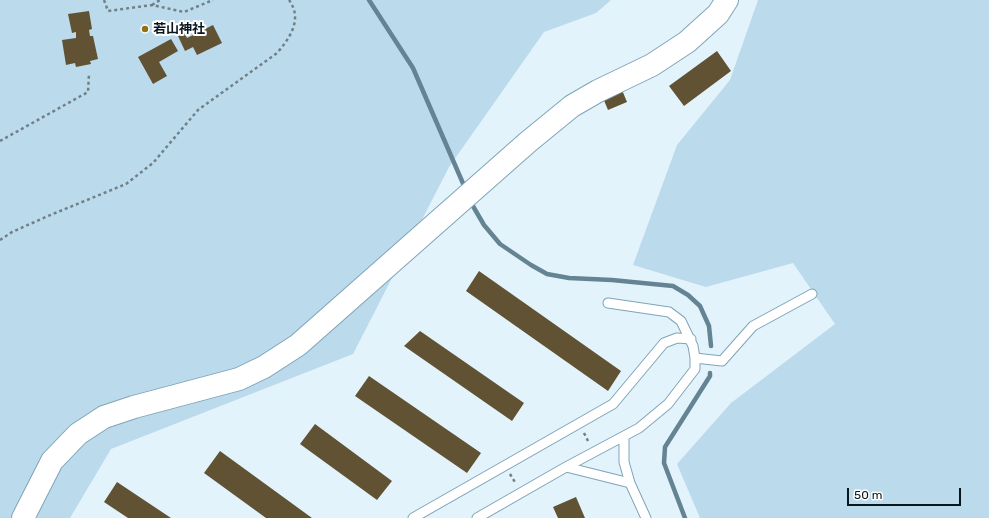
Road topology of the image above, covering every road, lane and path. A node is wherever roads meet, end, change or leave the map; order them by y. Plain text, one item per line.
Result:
1 (104, 0) edge
2 (160, 0) edge
3 (213, 0) edge
4 (289, 0) edge
5 (727, 0) edge
6 (152, 5) junction
7 (88, 74) dead end
8 (0, 141) edge
9 (0, 240) edge
10 (812, 294) dead end
11 (608, 303) dead end
12 (691, 339) junction
13 (695, 358) junction
14 (579, 424) junction
15 (624, 436) junction
16 (594, 452) junction
17 (505, 466) junction
18 (566, 468) junction
19 (630, 483) junction
20 (521, 493) junction
21 (23, 518) edge
22 (413, 518) edge
23 (477, 518) edge
24 (646, 518) edge

1 - 6 path
2 - 6 path
3 - 6 path
4 - 9 path
5 - 21 street
7 - 8 path
10 - 13 lane
11 - 12 lane
12 - 13 lane
12 - 14 lane
13 - 15 lane
14 - 16 path
14 - 17 lane
15 - 16 lane
15 - 19 lane
16 - 18 lane
17 - 20 path
17 - 22 lane
18 - 19 lane
18 - 20 lane
19 - 24 lane
20 - 23 lane

